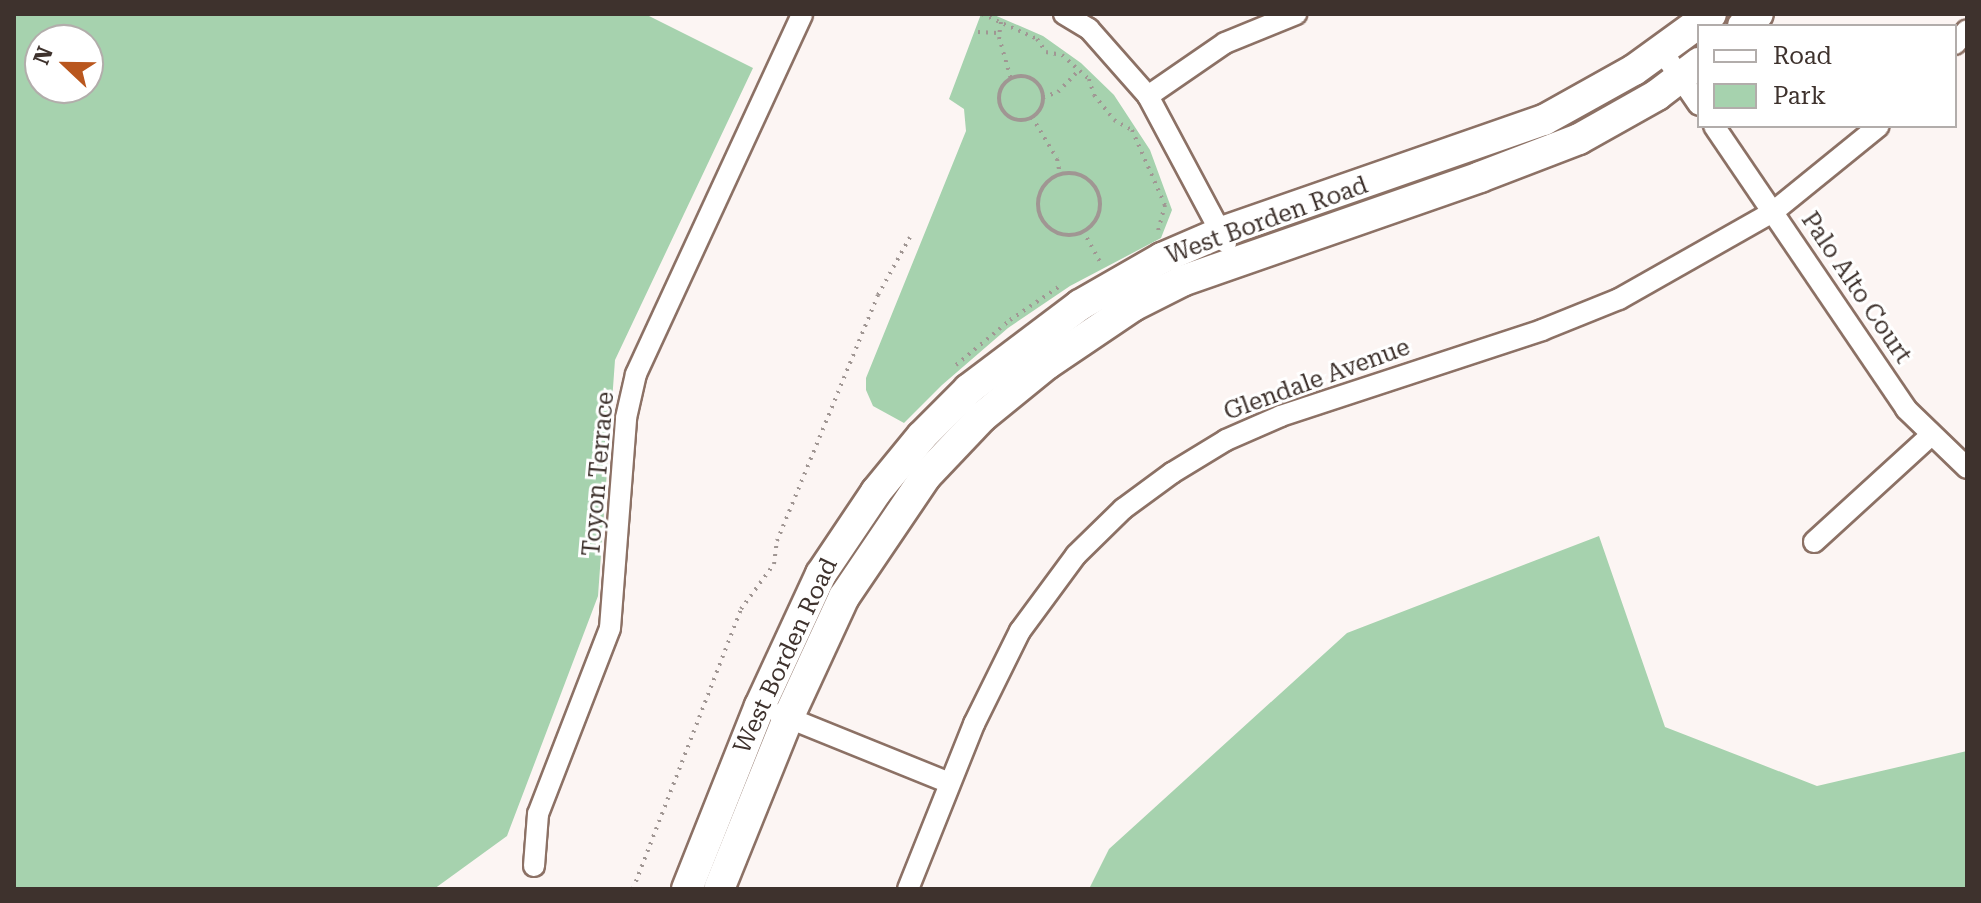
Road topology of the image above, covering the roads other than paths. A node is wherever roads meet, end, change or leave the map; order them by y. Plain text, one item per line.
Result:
1 (802, 14) edge
2 (1064, 14) edge
3 (1296, 14) edge
4 (1697, 25) edge
5 (1662, 51) junction
6 (1690, 71) edge
7 (1148, 96) junction
8 (1697, 97) edge
9 (1715, 128) edge
10 (1877, 128) edge
11 (1773, 212) junction
12 (1222, 232) junction
13 (1234, 261) junction
14 (1930, 436) junction
15 (1967, 468) edge
16 (1814, 542) dead end
17 (760, 706) junction
18 (788, 718) junction
19 (950, 783) junction
20 (534, 866) dead end
21 (687, 889) edge
22 (719, 889) edge
23 (908, 889) edge

1 - 20 street, Toyon Terrace
2 - 7 street
3 - 7 street
4 - 5 main road, West Borden Road
5 - 6 street
5 - 12 main road, West Borden Road
6 - 8 street
6 - 13 main road, West Borden Road
7 - 12 street
9 - 11 street, Palo Alto Court
10 - 11 street, Glendale Avenue
11 - 14 street, Palo Alto Court
11 - 19 street, Glendale Avenue
12 - 13 street
12 - 17 main road, West Borden Road
13 - 18 main road, West Borden Road
14 - 15 street, Palo Alto Court
14 - 16 street
17 - 18 street
17 - 21 main road, West Borden Road
18 - 19 street
18 - 22 main road, West Borden Road
19 - 23 street, Glendale Avenue

